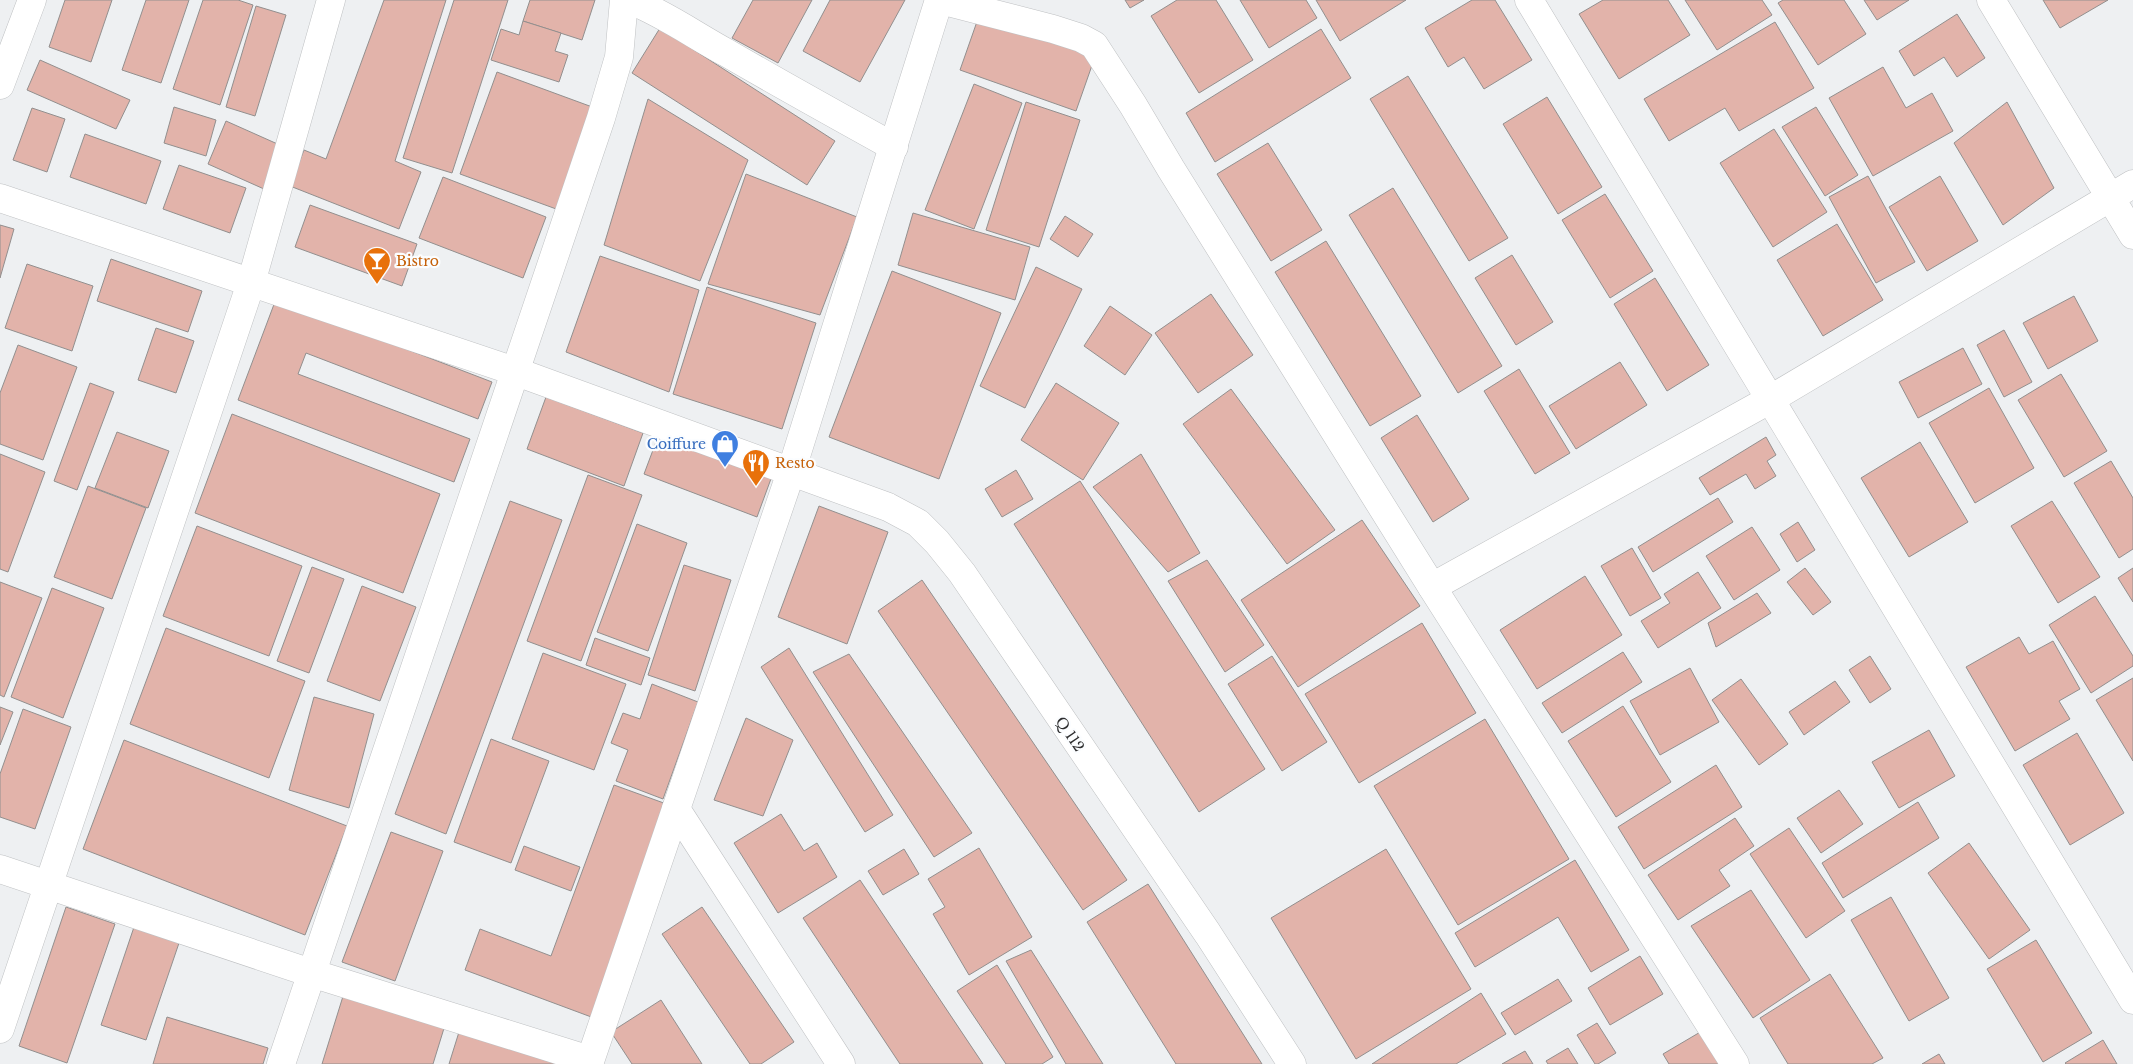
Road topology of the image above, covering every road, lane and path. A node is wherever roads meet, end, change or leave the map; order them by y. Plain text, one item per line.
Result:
1 (32, 0) edge
2 (331, 0) edge
3 (624, 0) edge
4 (630, 0) edge
5 (939, 0) edge
6 (1530, 0) edge
7 (1991, 0) edge
8 (0, 85) edge
9 (894, 147) junction
10 (2122, 191) edge
11 (0, 198) edge
12 (2133, 235) edge
13 (251, 283) junction
14 (517, 372) junction
15 (1769, 400) junction
16 (790, 472) junction
17 (1432, 587) junction
18 (676, 809) junction
19 (0, 869) edge
20 (48, 886) junction
21 (311, 973) junction
22 (2133, 1000) edge
23 (0, 1029) edge
24 (589, 1062) edge
25 (281, 1064) edge
26 (841, 1064) edge
27 (1292, 1064) edge
28 (1735, 1064) edge

1 - 8 street
2 - 13 street
3 - 14 street
4 - 9 street
5 - 9 street
5 - 17 street
6 - 15 street
7 - 10 street
9 - 16 street
10 - 12 street
10 - 15 street
11 - 13 street, Q 112
13 - 14 street, Q 112
13 - 20 street
14 - 16 street, Q 112
14 - 21 street
15 - 17 street
15 - 22 street
16 - 18 street
16 - 27 street, Q 112
17 - 28 street
18 - 24 street
18 - 26 street
19 - 20 street
20 - 21 street
20 - 23 street
21 - 24 street
21 - 25 street

